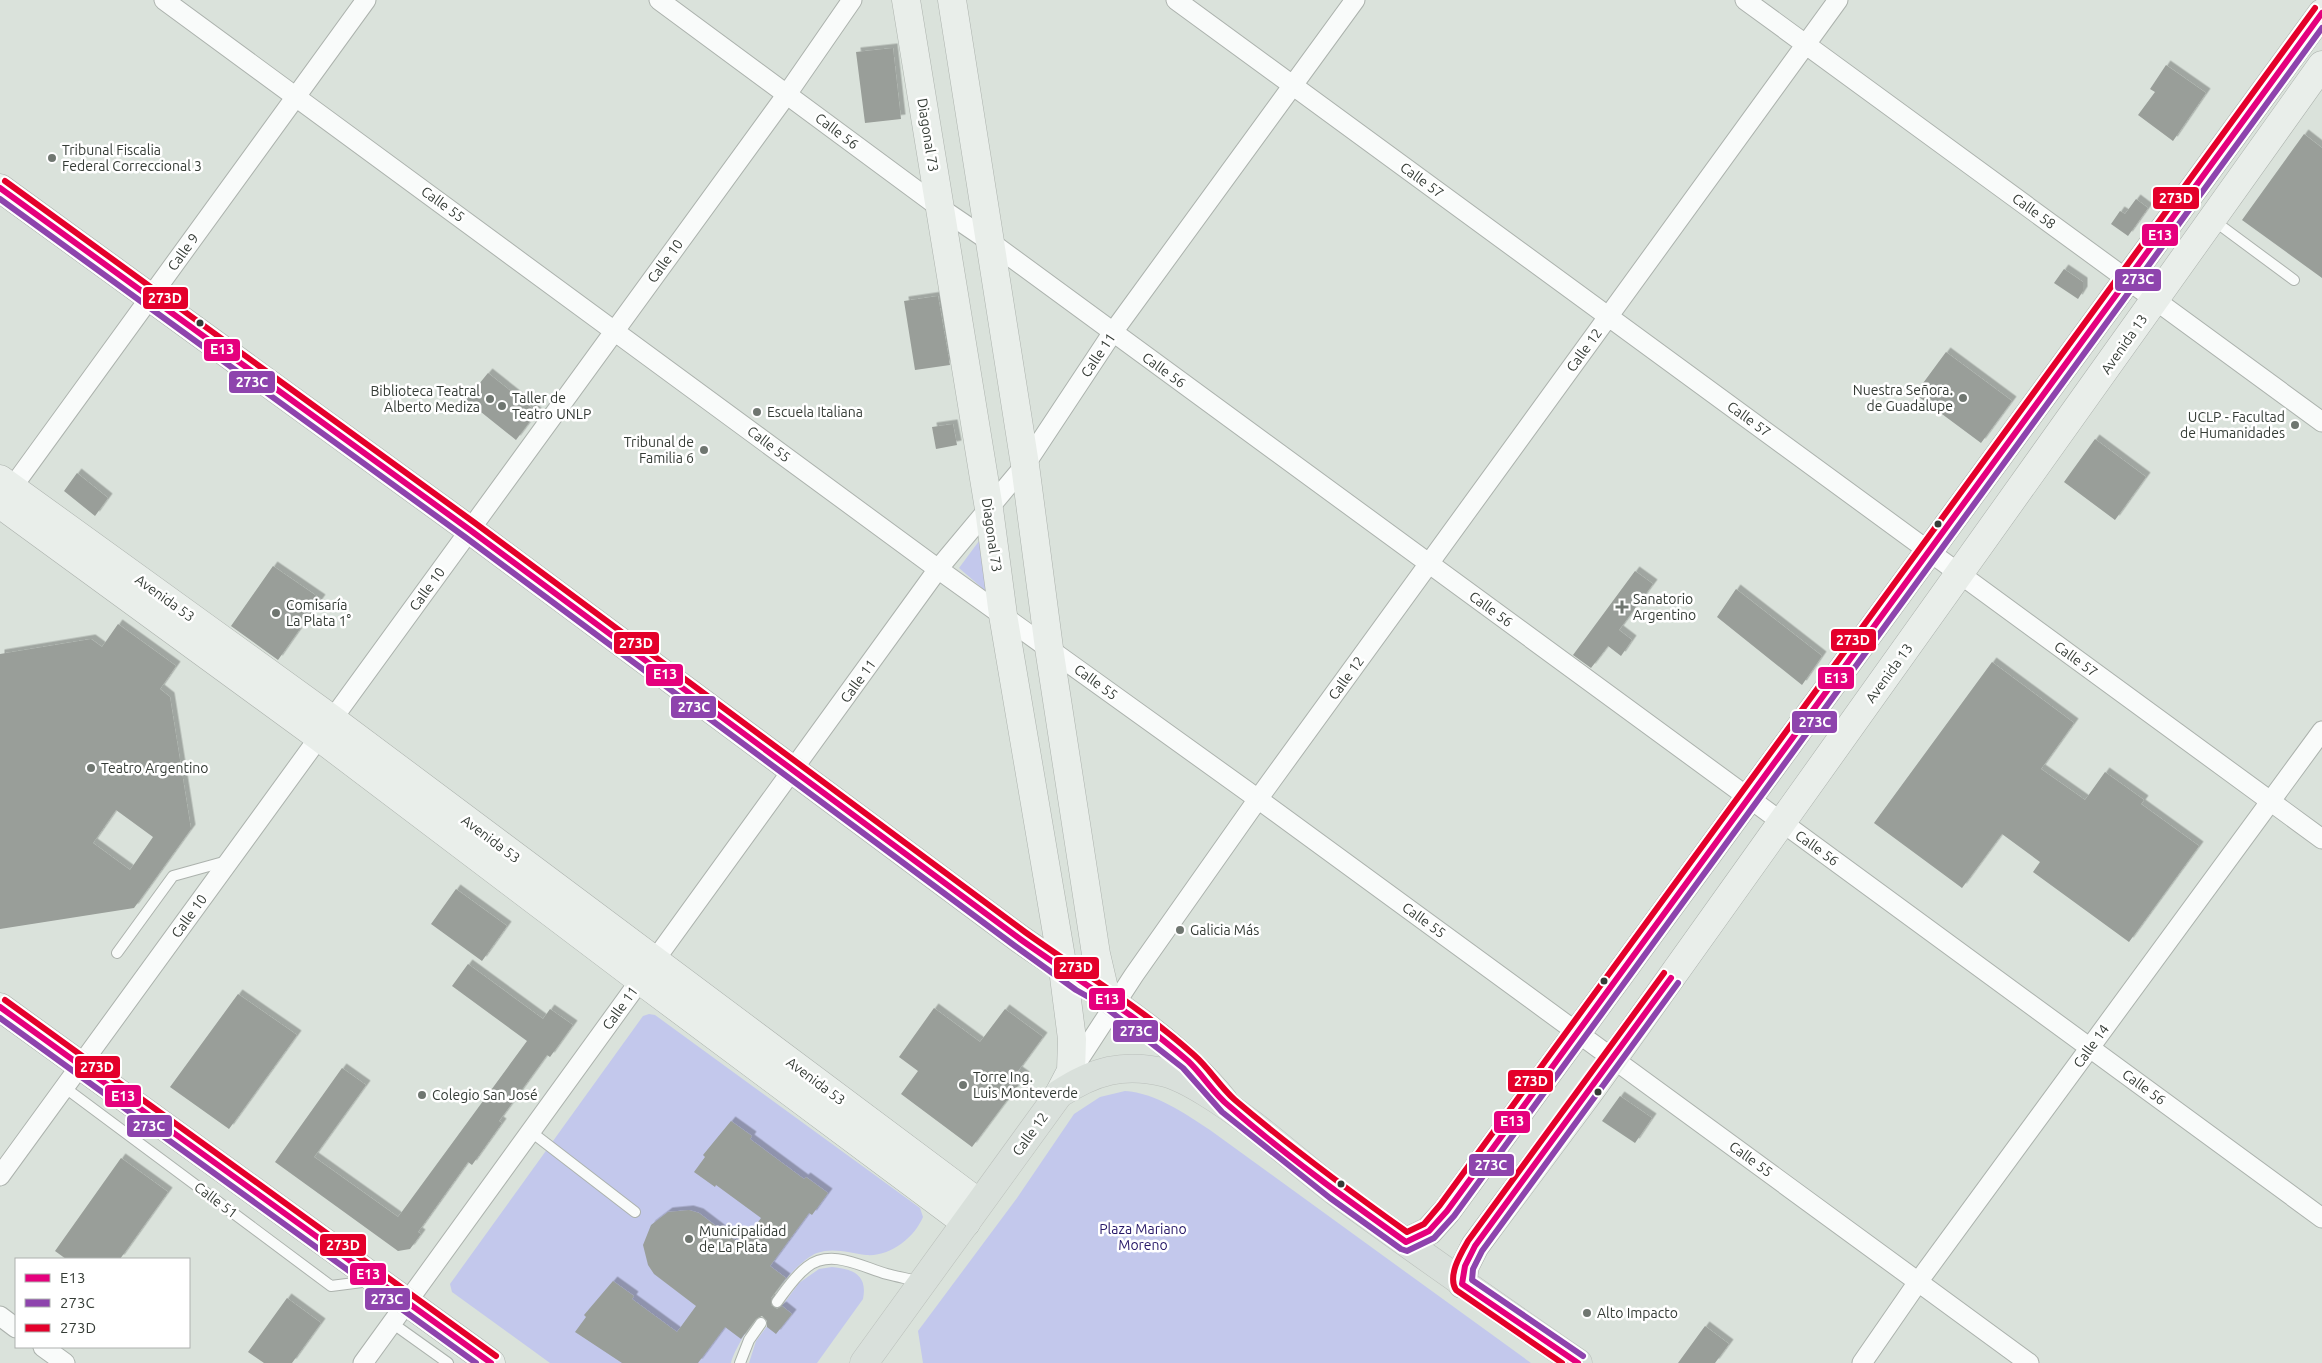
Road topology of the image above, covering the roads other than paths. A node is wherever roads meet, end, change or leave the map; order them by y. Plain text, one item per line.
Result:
1 (164, 0) edge
2 (366, 0) edge
3 (659, 0) edge
4 (852, 0) edge
5 (906, 0) edge
6 (952, 0) edge
7 (1176, 0) edge
8 (1355, 0) edge
9 (1745, 0) edge
10 (1838, 0) edge
11 (2322, 13) edge
12 (1806, 45) junction
13 (2322, 66) edge
14 (1293, 85) junction
15 (787, 94) junction
16 (296, 97) junction
17 (0, 188) edge
18 (939, 207) junction
19 (2212, 220) junction
20 (989, 241) junction
21 (2127, 280) junction
22 (2294, 280) dead end
23 (150, 298) junction
24 (2155, 300) junction
25 (1608, 316) junction
26 (615, 330) junction
27 (1113, 332) junction
28 (2322, 422) edge
29 (1025, 465) junction
30 (2, 496) edge
31 (989, 509) junction
32 (470, 530) junction
33 (1929, 552) junction
34 (1429, 563) junction
35 (938, 569) junction
36 (1960, 574) junction
37 (1004, 615) junction
38 (1049, 648) junction
39 (326, 728) junction
40 (2322, 731) edge
41 (794, 770) junction
42 (1749, 798) junction
43 (1258, 799) junction
44 (2270, 802) junction
45 (1782, 822) junction
46 (2322, 839) edge
47 (229, 861) junction
48 (117, 953) dead end
49 (1063, 969) junction
50 (647, 971) junction
51 (1110, 1001) junction
52 (0, 1007) edge
53 (1577, 1032) junction
54 (2090, 1048) junction
55 (1613, 1059) junction
56 (80, 1065) junction
57 (1065, 1082) junction
58 (64, 1087) junction
59 (1227, 1105) junction
60 (530, 1131) junction
61 (0, 1176) edge
62 (635, 1212) dead end
63 (973, 1213) junction
64 (2322, 1218) edge
65 (1406, 1242) junction
66 (377, 1280) junction
67 (922, 1282) junction
68 (1918, 1282) junction
69 (1462, 1284) junction
70 (776, 1302) dead end
71 (400, 1313) junction
72 (0, 1316) edge
73 (761, 1323) dead end
74 (15, 1327) edge
75 (44, 1348) edge
76 (65, 1363) edge
77 (363, 1363) edge
78 (448, 1363) edge
79 (491, 1363) edge
80 (740, 1363) edge
81 (864, 1363) edge
82 (1578, 1363) edge
83 (1862, 1363) edge
84 (2029, 1363) edge

1 - 16 street, Calle 55
2 - 16 street, Calle 9
3 - 15 street, Calle 56
4 - 15 street, Calle 10
5 - 18 main road, Diagonal 73
6 - 20 main road
7 - 14 street, Calle 57
8 - 14 street, Calle 11
9 - 12 street, Calle 58
10 - 12 street, Calle 12
11 - 21 main road
12 - 21 street, Calle 58
12 - 25 street, Calle 12
13 - 19 main road, Avenida 13
14 - 25 street, Calle 57
14 - 27 street, Calle 11
15 - 18 street, Calle 56
15 - 26 street, Calle 10
16 - 23 street, Calle 9
16 - 26 street, Calle 55
17 - 23 main road
18 - 20 street, Calle 56
18 - 31 main road, Diagonal 73
19 - 22 lane
19 - 24 main road, Avenida 13
20 - 27 street, Calle 56
20 - 29 main road
21 - 24 street, Calle 58
21 - 33 main road
23 - 30 street, Calle 9
23 - 32 main road
24 - 28 street, Calle 58
24 - 36 main road, Avenida 13
25 - 33 street, Calle 57
25 - 34 street, Calle 12
26 - 32 street, Calle 10
26 - 35 street, Calle 55
27 - 29 street, Calle 11
27 - 34 street, Calle 56
29 - 31 street, Calle 11
29 - 38 main road
30 - 39 main road, Avenida 53
31 - 35 street, Calle 11
31 - 37 main road, Diagonal 73
32 - 39 street, Calle 10
32 - 41 main road
33 - 36 street, Calle 57
33 - 42 main road
34 - 42 street, Calle 56
34 - 43 street, Calle 12
35 - 37 street, Calle 55
35 - 41 street, Calle 11
36 - 44 street, Calle 57
36 - 45 main road, Avenida 13
37 - 38 street, Calle 55
37 - 49 main road, Diagonal 73
38 - 43 street, Calle 55
38 - 51 main road
39 - 47 street, Calle 10
39 - 50 main road, Avenida 53
40 - 44 street, Calle 14
41 - 49 main road
41 - 50 street, Calle 11
42 - 45 street, Calle 56
42 - 53 main road
43 - 51 street, Calle 12
43 - 53 street, Calle 55
44 - 46 street, Calle 57
44 - 54 street, Calle 14
45 - 54 street, Calle 56
45 - 55 main road, Avenida 13
47 - 48 lane
47 - 56 street, Calle 10
49 - 51 main road
49 - 57 main road, Diagonal 73
50 - 60 street, Calle 11
50 - 63 main road, Avenida 53
51 - 57 street, Calle 12
51 - 59 main road
52 - 56 main road
53 - 55 street, Calle 55
53 - 65 main road
54 - 64 street, Calle 56
54 - 68 street, Calle 14
55 - 68 street, Calle 55
55 - 69 main road, Avenida 13
56 - 58 street, Calle 10
56 - 66 main road
57 - 59 main road
57 - 63 main road, Calle 12
58 - 61 street, Calle 10
58 - 66 lane, Calle 51
59 - 65 main road
60 - 62 lane
60 - 71 street, Calle 11
63 - 67 main road, Calle 12
65 - 69 main road
66 - 71 main road
67 - 70 lane
67 - 81 main road, Calle 12
68 - 83 street, Calle 14
68 - 84 street, Calle 55
69 - 82 main road
71 - 77 street, Calle 11
71 - 78 lane
71 - 79 main road
72 - 74 street
73 - 80 lane
75 - 76 street

